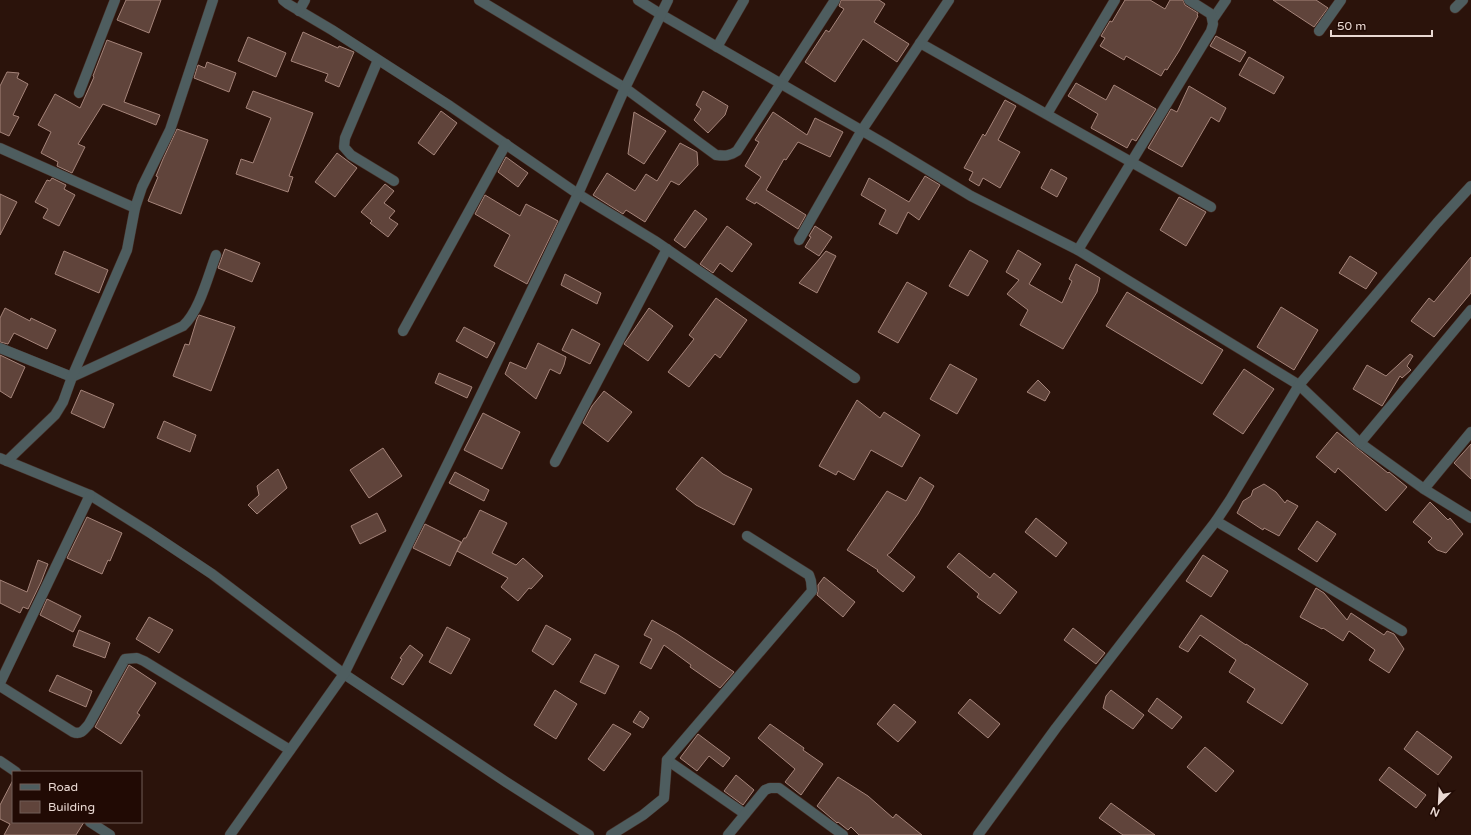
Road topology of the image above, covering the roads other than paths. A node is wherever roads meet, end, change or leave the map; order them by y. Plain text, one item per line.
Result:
1 (115, 0) edge
2 (212, 0) edge
3 (283, 0) edge
4 (305, 0) edge
5 (479, 0) edge
6 (638, 0) edge
7 (668, 0) edge
8 (744, 0) edge
9 (835, 0) edge
10 (949, 0) edge
11 (1115, 0) edge
12 (1189, 0) edge
13 (1226, 0) edge
14 (1341, 0) edge
15 (1463, 0) edge
16 (1455, 8) dead end
17 (299, 11) junction
18 (662, 15) junction
19 (1213, 19) junction
20 (1319, 31) dead end
21 (920, 43) junction
22 (717, 47) junction
23 (378, 60) junction
24 (781, 84) junction
25 (625, 88) junction
26 (79, 93) dead end
27 (1047, 114) junction
28 (862, 130) junction
29 (506, 144) junction
30 (0, 148) edge
31 (1130, 162) junction
32 (394, 181) dead end
33 (1471, 186) edge
34 (578, 194) junction
35 (1211, 207) dead end
36 (135, 208) junction
37 (799, 240) dead end
38 (667, 250) junction
39 (1078, 250) junction
40 (216, 255) dead end
41 (1471, 310) edge
42 (403, 331) dead end
43 (0, 348) edge
44 (72, 377) junction
45 (855, 378) dead end
46 (1299, 385) junction
47 (1471, 432) edge
48 (1360, 443) junction
49 (4, 460) edge
50 (555, 462) dead end
51 (1424, 489) junction
52 (90, 495) junction
53 (1471, 518) edge
54 (1216, 522) junction
55 (746, 536) dead end
56 (1402, 631) dead end
57 (344, 674) junction
58 (0, 685) edge
59 (290, 750) junction
60 (667, 760) junction
61 (0, 762) edge
62 (14, 771) edge
63 (745, 814) junction
64 (92, 823) edge
65 (110, 835) edge
66 (230, 835) edge
67 (589, 835) edge
68 (612, 835) edge
69 (728, 835) edge
70 (843, 835) edge
71 (978, 835) edge

1 - 26 street
2 - 36 street
3 - 17 street
4 - 17 street
5 - 25 street
6 - 18 street
7 - 18 street
8 - 22 street
9 - 24 street
10 - 21 street
11 - 27 street
12 - 19 street
13 - 19 street
14 - 20 street
15 - 16 street
17 - 23 street
18 - 22 street
18 - 25 street
19 - 31 street
21 - 27 street
21 - 28 street
22 - 24 street
23 - 29 street
23 - 32 street
24 - 25 street
24 - 28 street
25 - 34 street
27 - 31 street
28 - 37 street
28 - 39 street
29 - 34 street
29 - 42 street
30 - 36 street
31 - 35 street
31 - 39 street
33 - 46 street
34 - 38 street
34 - 57 street
36 - 44 street
38 - 45 street
38 - 50 street
39 - 46 street
40 - 44 street
41 - 48 street
43 - 44 street
44 - 49 street
46 - 48 street
46 - 54 street
47 - 51 street
48 - 51 street
49 - 52 street
51 - 53 street
52 - 57 street
52 - 58 street
54 - 56 street
54 - 71 street
55 - 60 street
57 - 59 street
57 - 67 street
58 - 59 street
59 - 66 street
60 - 63 street
60 - 68 street
61 - 62 street
63 - 69 street
63 - 70 street
64 - 65 street

